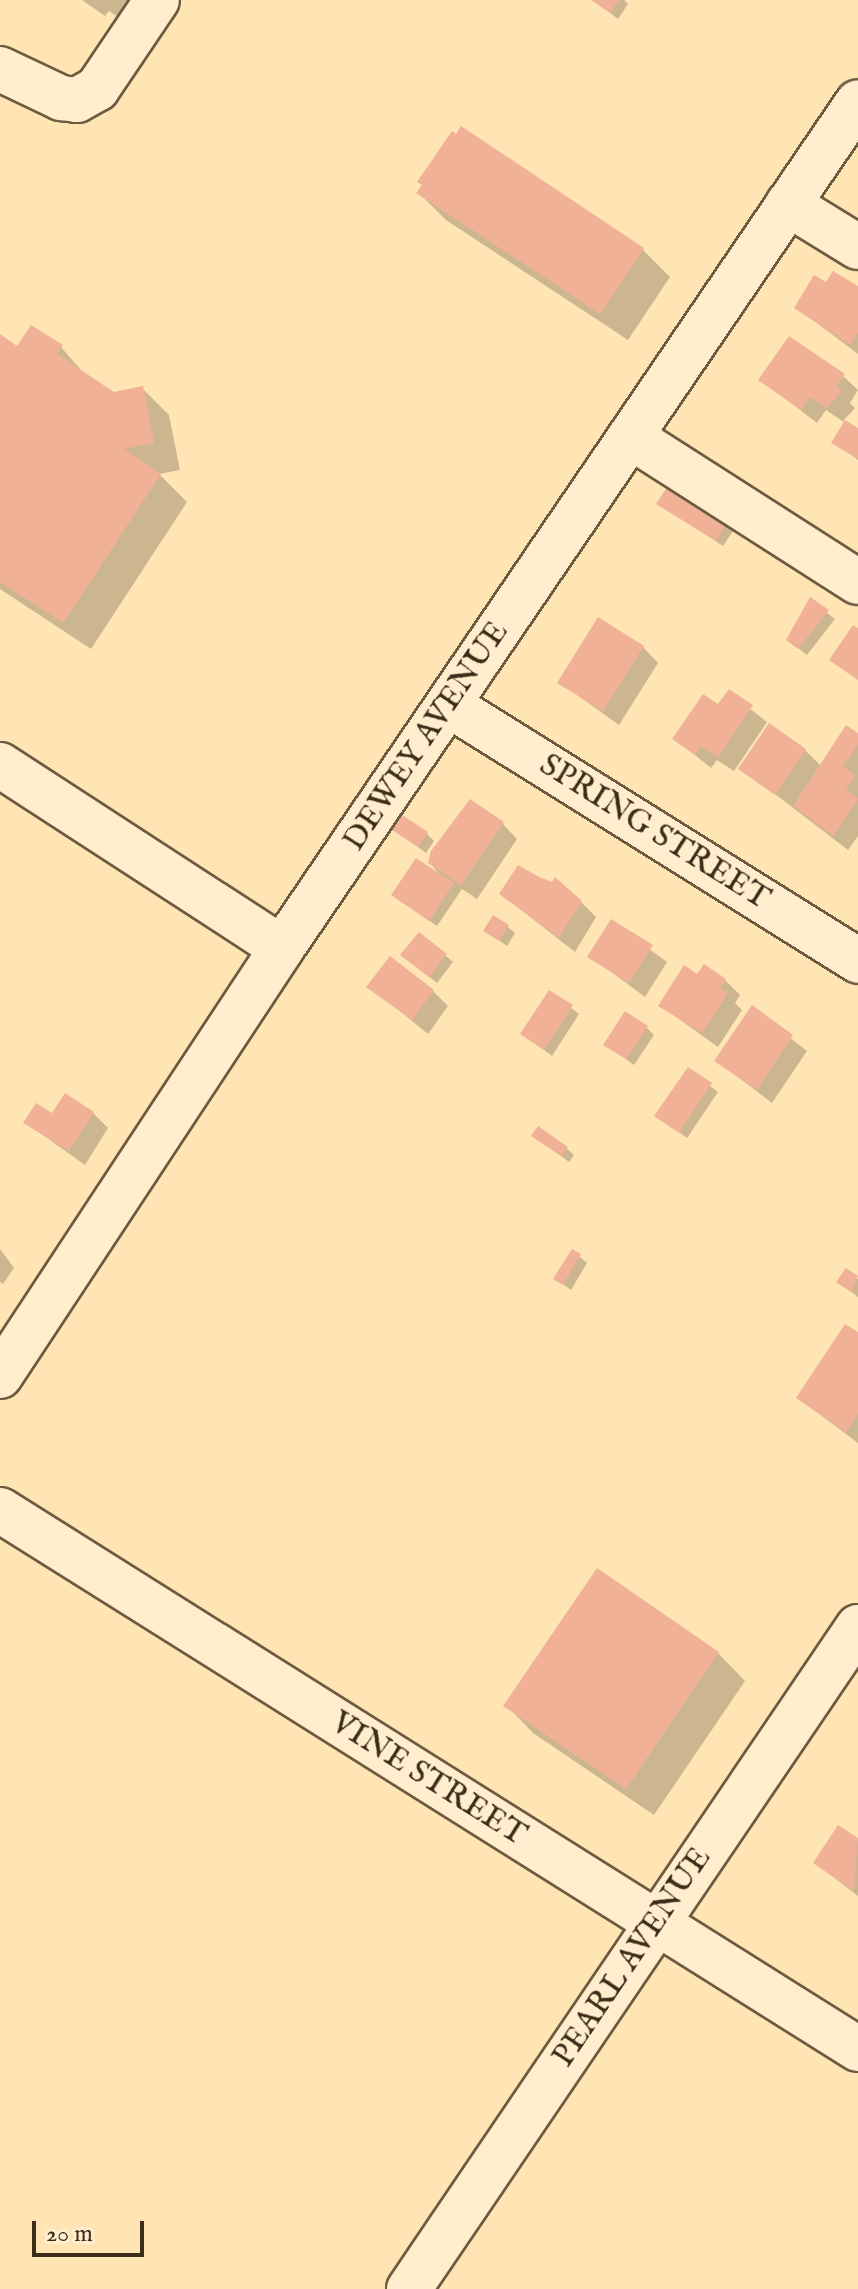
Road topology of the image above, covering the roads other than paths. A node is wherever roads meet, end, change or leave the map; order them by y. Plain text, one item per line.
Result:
1 (157, 0) edge
2 (0, 69) edge
3 (858, 102) edge
4 (788, 204) junction
5 (858, 247) edge
6 (631, 437) junction
7 (858, 582) edge
8 (449, 705) junction
9 (0, 765) edge
10 (282, 948) junction
11 (858, 961) edge
12 (0, 1376) edge
13 (0, 1510) edge
14 (858, 1627) edge
15 (656, 1924) junction
16 (858, 2049) edge
17 (409, 2289) edge

1 - 2 street
3 - 4 street, DEWEY AVENUE
4 - 5 street
4 - 6 street, DEWEY AVENUE
6 - 7 street
6 - 8 street, DEWEY AVENUE
8 - 10 street, DEWEY AVENUE
8 - 11 street, SPRING STREET
9 - 10 street
10 - 12 street, DEWEY AVENUE
13 - 15 street, VINE STREET
14 - 15 street, PEARL AVENUE
15 - 16 street, VINE STREET
15 - 17 street, PEARL AVENUE

